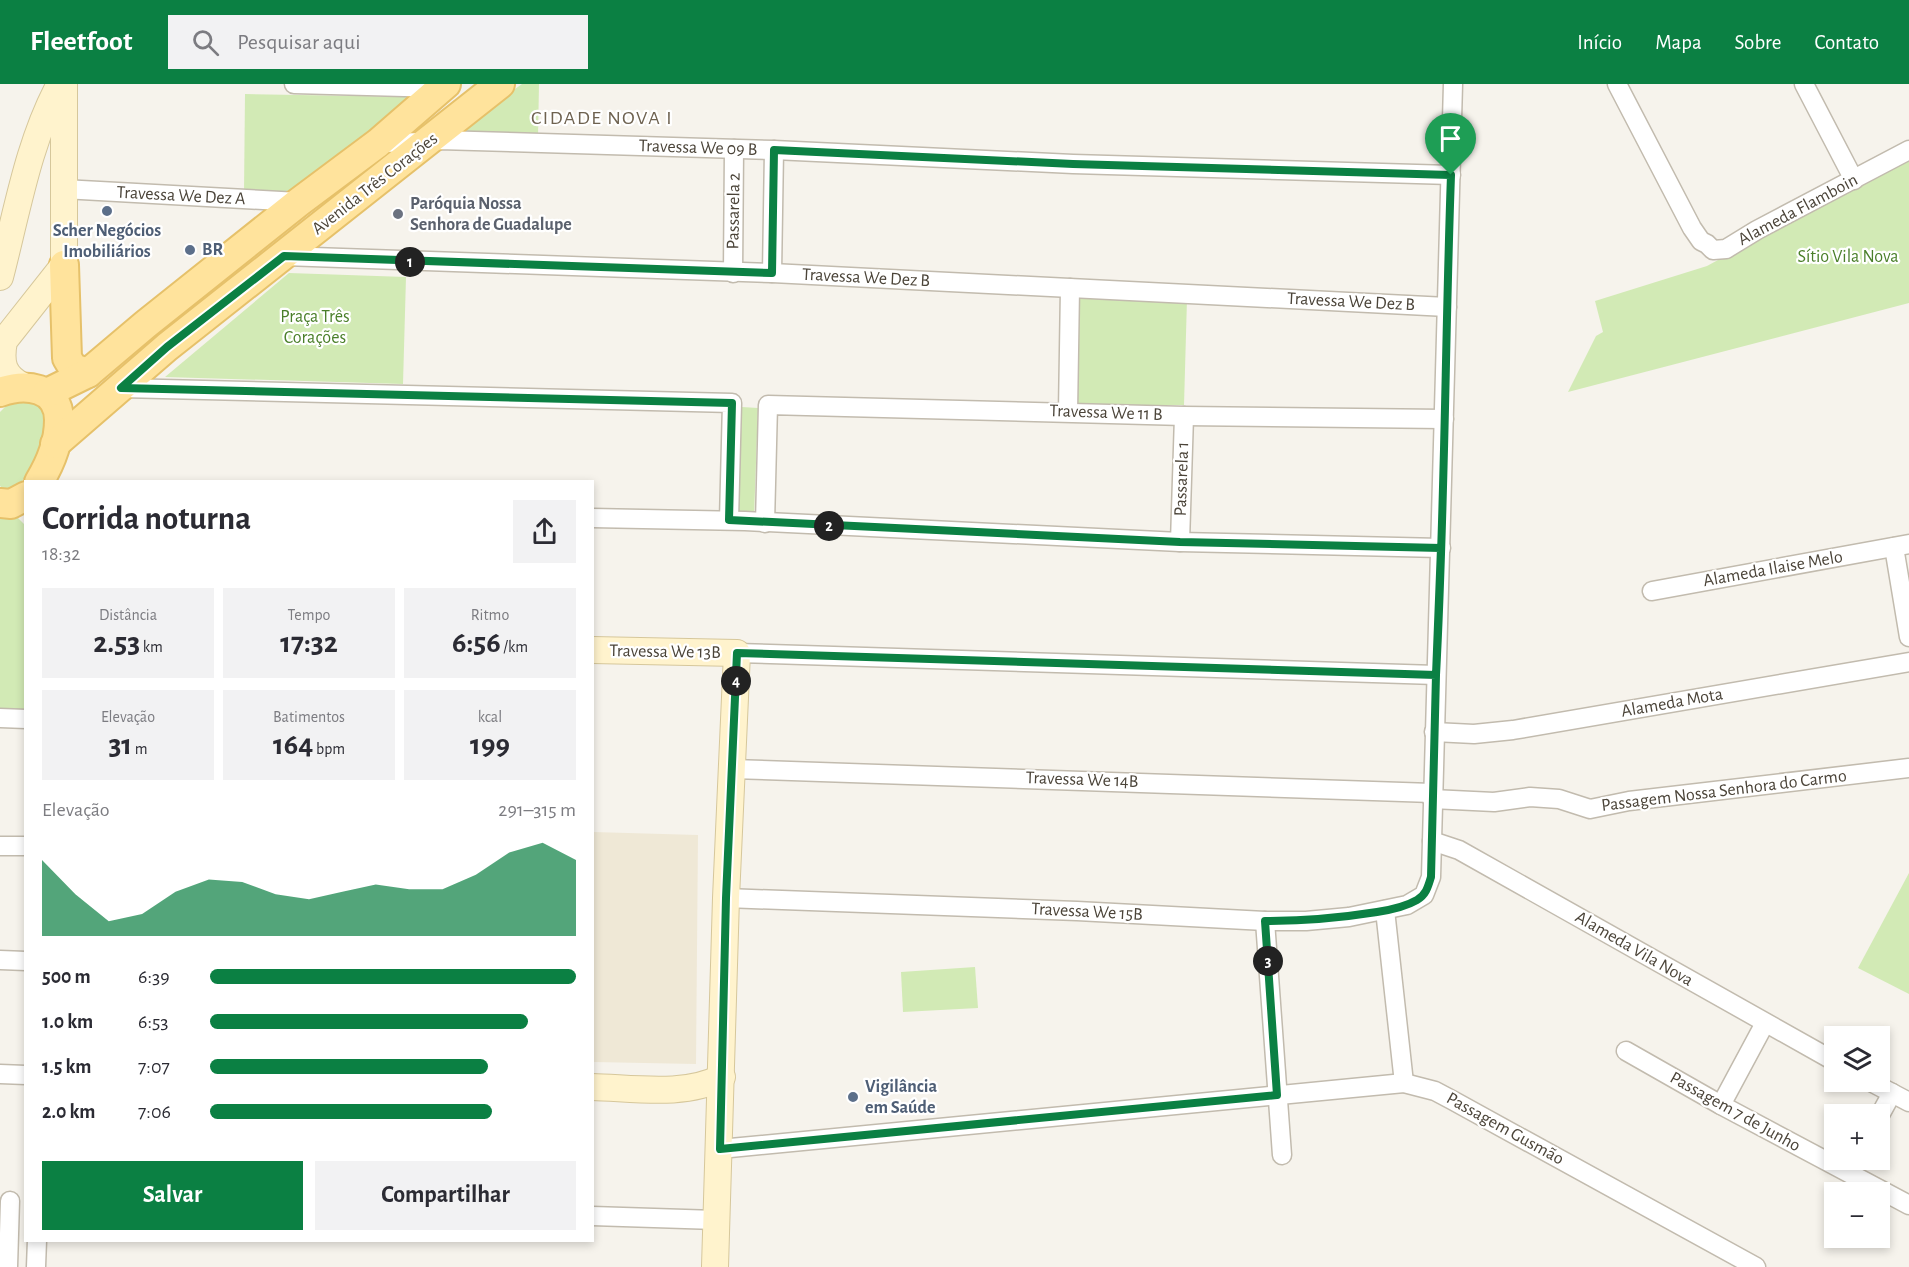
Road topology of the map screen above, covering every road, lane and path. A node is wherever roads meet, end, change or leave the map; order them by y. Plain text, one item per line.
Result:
1 (62, 84) edge
2 (294, 84) edge
3 (501, 84) edge
4 (1453, 84) edge
5 (1617, 84) edge
6 (1804, 84) edge
7 (443, 86) edge
8 (378, 142) junction
9 (428, 142) junction
10 (734, 149) junction
11 (774, 150) junction
12 (1909, 150) edge
13 (1451, 175) junction
14 (1854, 180) junction
15 (63, 189) junction
16 (299, 202) junction
17 (284, 256) junction
18 (64, 266) junction
19 (733, 273) junction
20 (772, 273) junction
21 (0, 277) edge
22 (1070, 288) junction
23 (1447, 307) junction
24 (88, 373) junction
25 (121, 388) junction
26 (23, 391) edge
27 (1068, 412) junction
28 (1184, 416) junction
29 (1444, 420) junction
30 (48, 467) edge
31 (594, 518) edge
32 (729, 520) junction
33 (765, 523) junction
34 (1180, 542) junction
35 (1901, 545) edge
36 (1441, 548) junction
37 (1652, 591) dead end
38 (1909, 637) edge
39 (594, 650) edge
40 (737, 653) junction
41 (1909, 662) edge
42 (1436, 675) junction
43 (0, 718) edge
44 (24, 719) edge
45 (1434, 732) junction
46 (1909, 768) edge
47 (732, 769) junction
48 (1432, 796) junction
49 (1432, 841) junction
50 (0, 846) edge
51 (24, 846) edge
52 (726, 898) junction
53 (1385, 910) junction
54 (1265, 921) junction
55 (0, 960) edge
56 (24, 961) edge
57 (1765, 1023) junction
58 (1626, 1051) dead end
59 (1824, 1055) edge
60 (0, 1074) edge
61 (24, 1075) edge
62 (722, 1077) junction
63 (1404, 1083) junction
64 (594, 1087) edge
65 (678, 1090) junction
66 (1892, 1093) joint
67 (1277, 1095) junction
68 (1909, 1102) edge
69 (1886, 1104) edge
70 (1721, 1105) junction
71 (721, 1118) junction
72 (720, 1149) junction
73 (1824, 1153) edge
74 (1282, 1155) dead end
75 (1857, 1170) edge
76 (12, 1200) edge
77 (1909, 1205) edge
78 (594, 1216) edge
79 (716, 1220) junction
80 (37, 1242) edge
81 (8, 1267) edge
82 (36, 1267) edge
83 (715, 1267) edge
84 (1756, 1267) edge

1 - 15 main road
1 - 21 main road
2 - 7 street
3 - 9 main road, Avenida Três Corações
4 - 13 street
5 - 14 street, Alameda Flamboin
6 - 14 street
7 - 8 main road, Avenida Três Corações
8 - 9 street, Travessa We 09 B
8 - 16 main road, Avenida Três Corações
9 - 10 street, Travessa We 09 B
9 - 17 main road, Avenida Três Corações
10 - 11 street, Travessa We 09 B
10 - 19 street, Passarela 2
11 - 13 street, Travessa We 09 B
11 - 20 street
12 - 14 street, Alameda Flamboin
13 - 23 street
15 - 16 street, Travessa We Dez A
15 - 18 main road
16 - 24 main road, Avenida Três Corações
17 - 19 street, Travessa We Dez B
17 - 25 main road, Avenida Três Corações
18 - 24 main road
18 - 26 main road
19 - 20 street, Travessa We Dez B
20 - 22 street, Travessa We Dez B
22 - 23 street, Travessa We Dez B
22 - 27 street
23 - 29 street
24 - 26 main road, Avenida Três Corações
25 - 30 main road, Avenida Três Corações
25 - 32 street
26 - 30 main road
27 - 28 street, Travessa We 11 B
27 - 33 street, Travessa We 11 B
28 - 29 street, Travessa We 11 B
28 - 34 street, Passarela 1
29 - 36 street
31 - 32 street
32 - 33 street
33 - 34 street
34 - 36 street
35 - 37 street, Alameda Ilaise Melo
35 - 38 street, Alameda Ilaise Melo
36 - 42 street
39 - 40 main road, Travessa We 13B
40 - 42 street, Travessa We 13B
40 - 47 main road
41 - 45 street, Alameda Mota
42 - 45 street
43 - 44 street
45 - 48 street
46 - 48 street, Passagem Nossa Senhora do Carmo
47 - 48 street, Travessa We 14B
47 - 52 main road
48 - 49 street
49 - 53 street, Travessa We 15B
49 - 57 street, Alameda Vila Nova
50 - 51 street
52 - 54 street, Travessa We 15B
52 - 62 main road
53 - 54 street, Travessa We 15B
53 - 63 street
54 - 67 street
55 - 56 street
57 - 59 street, Alameda Vila Nova
57 - 70 street
58 - 70 street, Passagem 7 de Junho
60 - 61 street
62 - 65 main road
62 - 71 main road
63 - 67 street, Passagem Gusmão
63 - 84 street, Passagem Gusmão
64 - 65 main road
65 - 71 main road
66 - 68 street
66 - 69 street
67 - 72 street, Passagem Gusmão
67 - 74 street
70 - 73 street, Passagem 7 de Junho
71 - 72 main road
72 - 79 main road
75 - 77 street, Passagem 7 de Junho
76 - 81 street
78 - 79 street
79 - 83 main road
80 - 82 street

